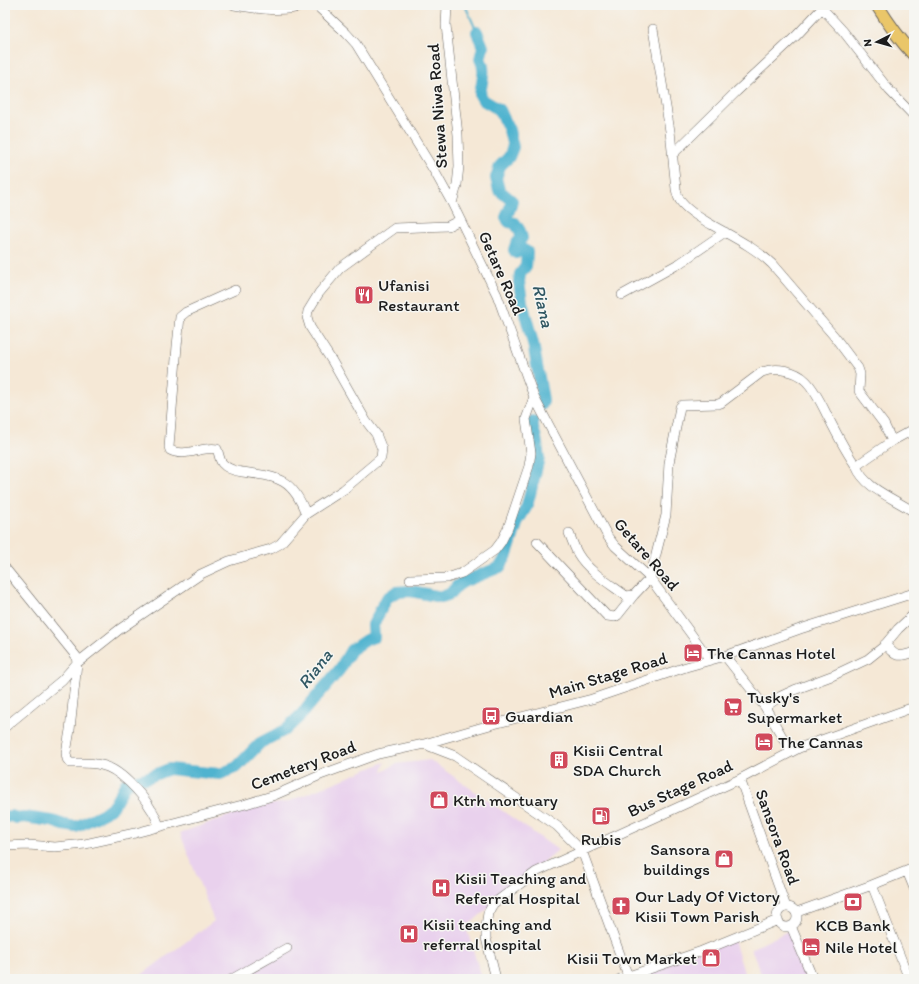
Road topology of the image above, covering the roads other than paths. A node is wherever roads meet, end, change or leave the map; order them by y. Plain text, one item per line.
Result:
1 (234, 5) edge
2 (306, 5) edge
3 (316, 5) edge
4 (447, 5) edge
5 (877, 5) edge
6 (824, 7) edge
7 (653, 29) dead end
8 (914, 55) edge
9 (914, 116) edge
10 (672, 154) junction
11 (452, 203) junction
12 (460, 220) junction
13 (725, 232) junction
14 (235, 290) dead end
15 (622, 295) dead end
16 (534, 397) junction
17 (914, 429) edge
18 (892, 441) junction
19 (856, 466) junction
20 (914, 512) edge
21 (306, 514) junction
22 (569, 533) dead end
23 (537, 542) dead end
24 (5, 568) edge
25 (650, 578) junction
26 (410, 579) dead end
27 (914, 593) edge
28 (634, 595) junction
29 (914, 615) edge
30 (885, 644) junction
31 (914, 652) edge
32 (725, 656) junction
33 (710, 660) junction
34 (77, 663) junction
35 (765, 707) junction
36 (914, 707) edge
37 (5, 727) edge
38 (424, 744) junction
39 (791, 752) junction
40 (740, 779) junction
41 (160, 826) junction
42 (5, 846) edge
43 (582, 851) junction
44 (910, 869) edge
45 (872, 885) junction
46 (914, 888) edge
47 (786, 907) junction
48 (796, 912) junction
49 (778, 920) junction
50 (791, 926) junction
51 (287, 948) dead end
52 (626, 978) edge
53 (232, 979) edge
54 (496, 979) edge
55 (814, 979) edge
56 (909, 979) edge

1 - 2 street
3 - 11 street, Getare Road
4 - 11 street, Stewa Niwa Road
5 - 8 main road
6 - 9 street
6 - 10 street
7 - 10 street
10 - 13 street
11 - 12 street, Getare Road
12 - 16 street, Getare Road
12 - 21 street
13 - 15 street
13 - 18 street
14 - 21 street
16 - 25 street, Getare Road
16 - 26 street
17 - 18 street
18 - 19 street
19 - 20 street
19 - 25 street
21 - 34 street
22 - 28 street
23 - 28 street
24 - 34 street
25 - 28 street
25 - 33 street, Getare Road
27 - 32 street, Main Stage Road
29 - 30 street
30 - 31 street
30 - 35 street
32 - 33 street, Main Stage Road
32 - 35 street
33 - 38 street, Main Stage Road
34 - 37 street
34 - 41 street
35 - 39 street
36 - 39 street, Bus Stage Road
38 - 41 street, Cemetery Road
38 - 43 street
39 - 40 street, Bus Stage Road
40 - 43 street, Bus Stage Road
40 - 47 street, Sansora Road
41 - 42 street, Cemetery Road
43 - 52 street
43 - 54 street, Bus Stage Road
44 - 45 street
44 - 46 street
45 - 48 street
45 - 56 street
47 - 48 street
47 - 49 street
48 - 50 street
49 - 50 street
49 - 52 street
50 - 55 street
51 - 53 street

